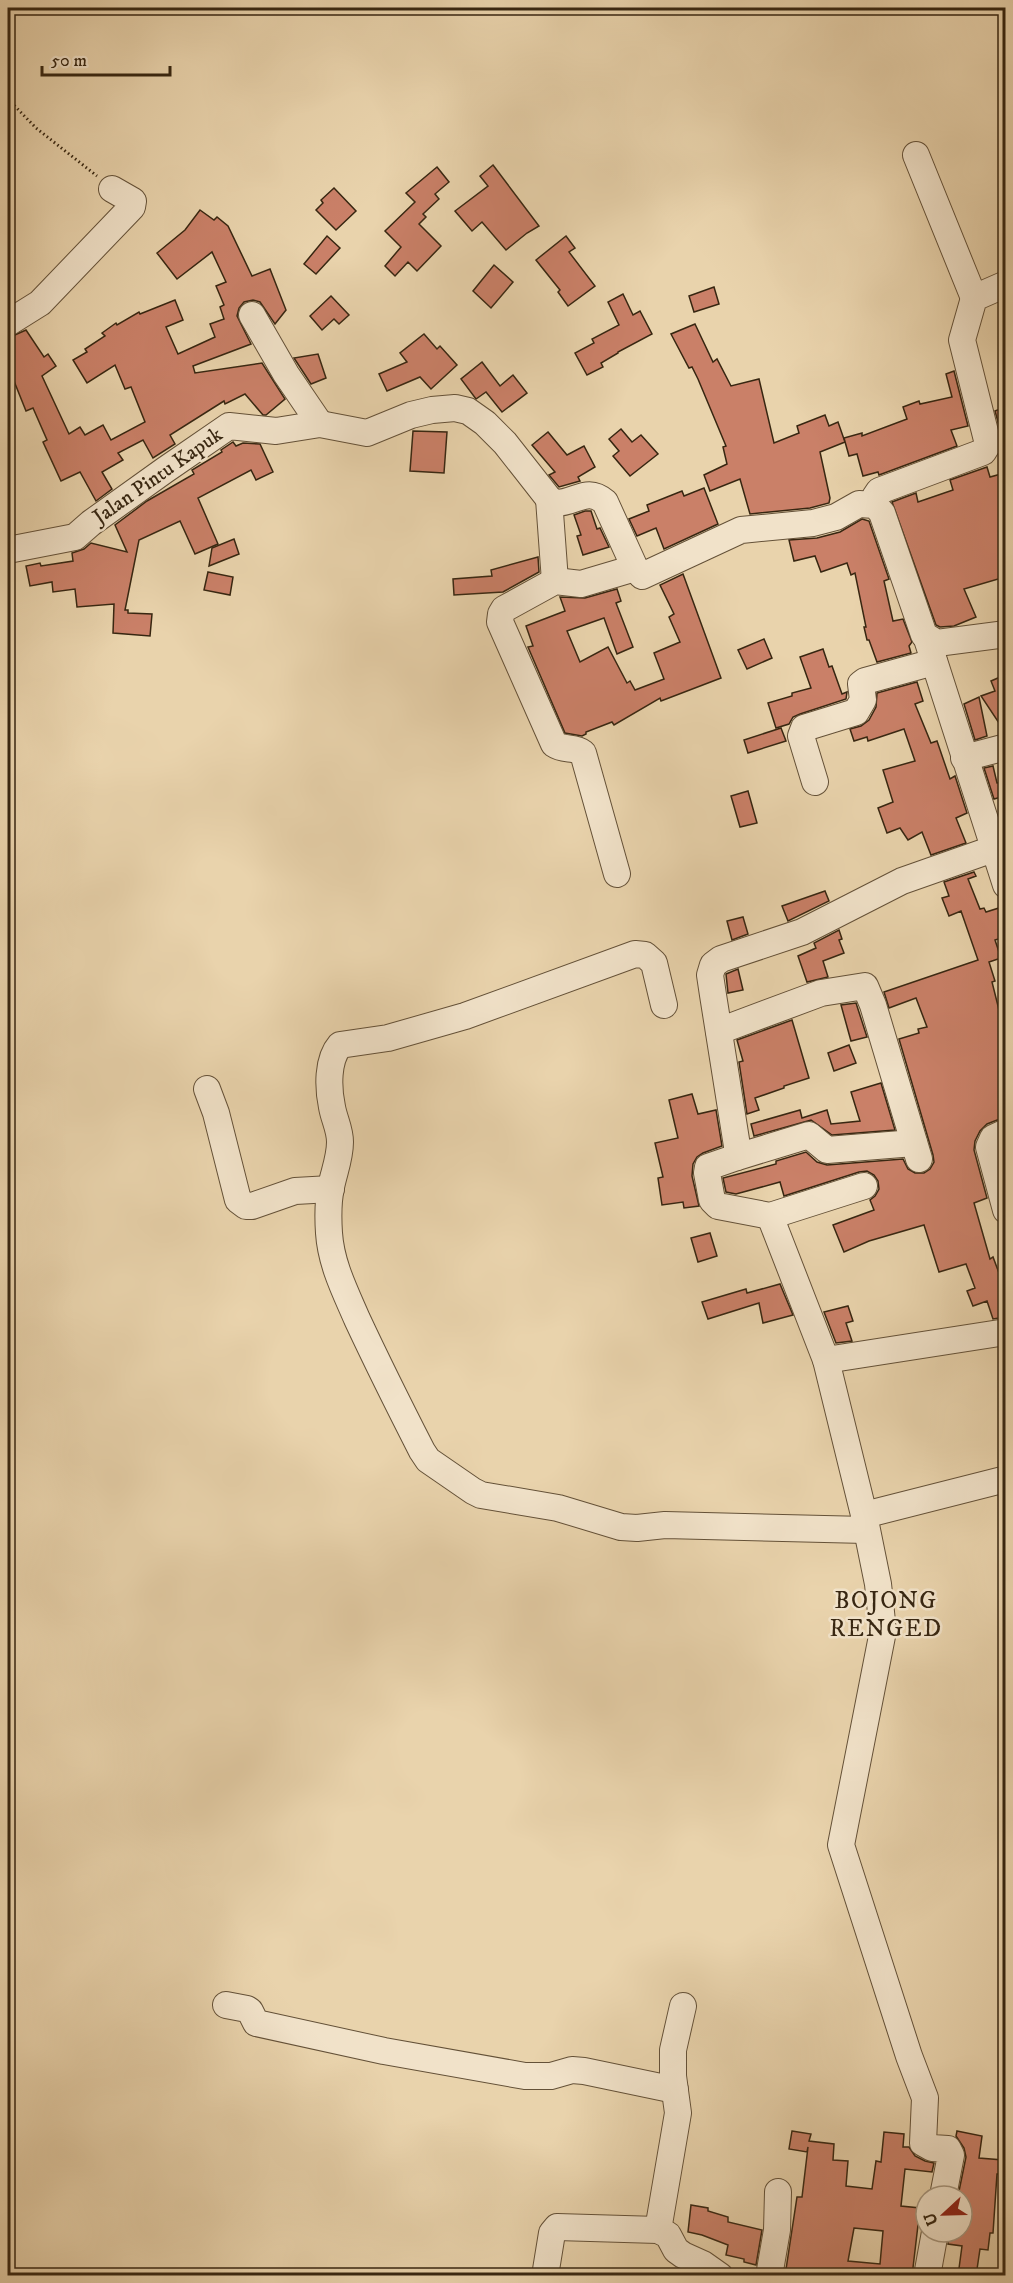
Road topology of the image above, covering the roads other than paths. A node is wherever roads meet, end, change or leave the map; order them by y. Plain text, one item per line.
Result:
1 (916, 155) dead end
2 (112, 189) road end
3 (1005, 284) edge
4 (974, 298) junction
5 (252, 315) dead end
6 (8, 323) edge
7 (320, 424) junction
8 (549, 499) junction
9 (875, 505) junction
10 (8, 549) edge
11 (635, 568) junction
12 (555, 581) junction
13 (1005, 634) edge
14 (930, 651) junction
15 (1005, 747) edge
16 (964, 758) junction
17 (816, 782) dead end
18 (993, 849) junction
19 (617, 874) dead end
20 (1005, 885) edge
21 (664, 1005) dead end
22 (719, 1031) junction
23 (207, 1089) dead end
24 (1005, 1132) edge
25 (737, 1157) junction
26 (864, 1186) dead end
27 (331, 1189) junction
28 (1005, 1210) edge
29 (770, 1216) junction
30 (1005, 1332) edge
31 (826, 1360) junction
32 (1005, 1479) edge
33 (865, 1522) junction
34 (226, 2005) dead end
35 (683, 2006) dead end
36 (675, 2090) junction
37 (945, 2184) edge
38 (778, 2193) dead end
39 (658, 2230) junction
40 (933, 2244) edge
41 (718, 2275) edge
42 (544, 2276) edge
43 (769, 2276) edge
44 (927, 2276) edge

1 - 4 street
2 - 6 street
3 - 4 street
4 - 9 street
5 - 7 street
7 - 8 street, Jalan Pintu Kapuk
7 - 10 street, Jalan Pintu Kapuk
8 - 11 street
8 - 12 street
9 - 11 street
9 - 14 street
11 - 12 street
12 - 19 street
13 - 14 street
14 - 16 street
14 - 17 street
15 - 16 street
16 - 18 street
18 - 20 street
18 - 22 street
21 - 27 street
22 - 25 street
22 - 25 street
23 - 27 street
24 - 28 street
25 - 29 street
26 - 29 street
27 - 33 street
29 - 31 street
30 - 31 street
31 - 33 street
32 - 33 street
33 - 37 street
34 - 36 street
35 - 36 street
36 - 39 street
38 - 43 street
39 - 41 street
39 - 42 street
40 - 44 street

